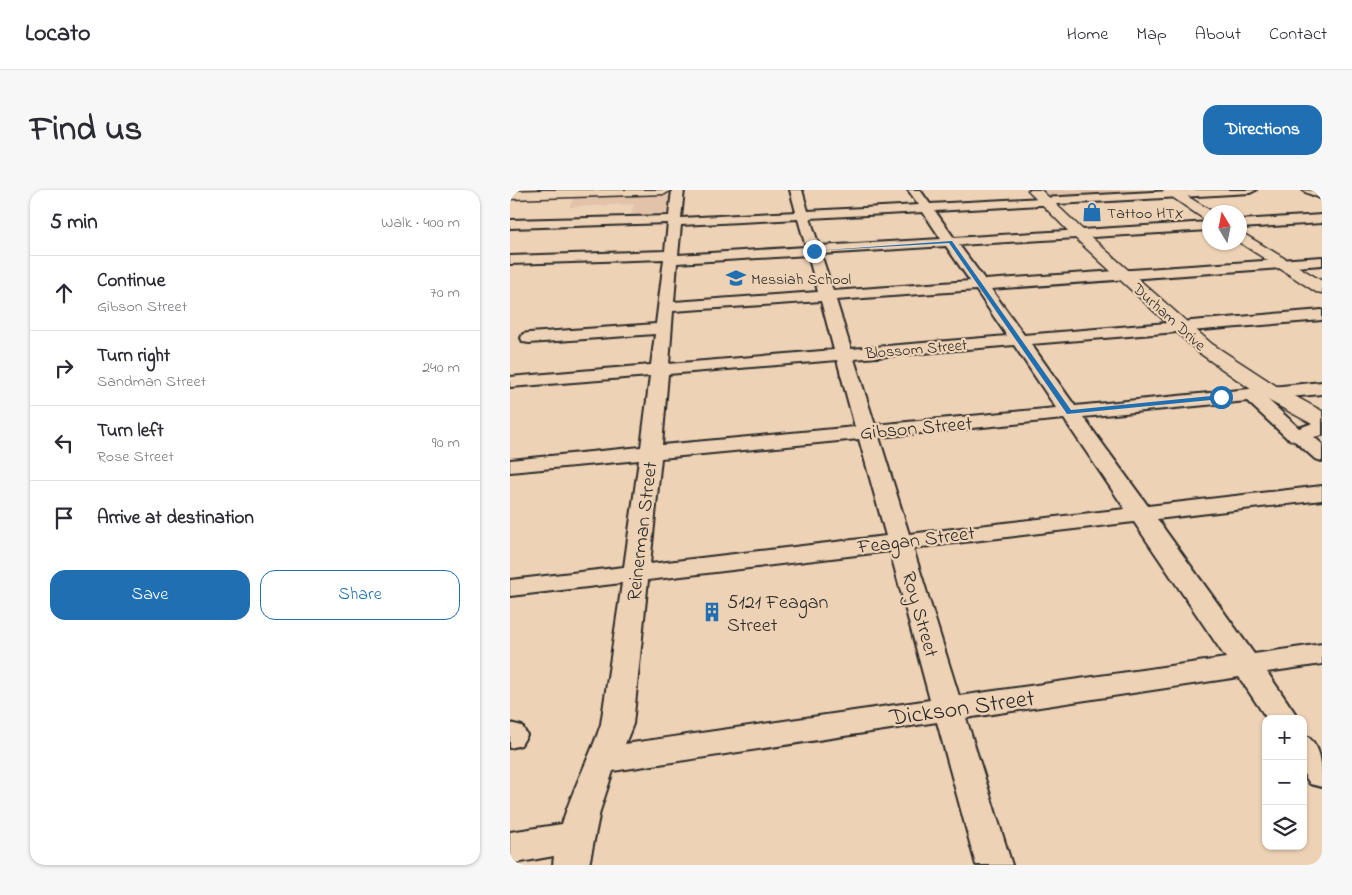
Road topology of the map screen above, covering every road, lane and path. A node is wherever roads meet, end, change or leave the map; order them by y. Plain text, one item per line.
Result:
1 (665, 190) edge
2 (678, 190) edge
3 (796, 190) edge
4 (914, 190) edge
5 (1250, 190) edge
6 (1309, 190) edge
7 (561, 192) edge
8 (1172, 192) edge
9 (510, 195) edge
10 (1040, 196) edge
11 (1322, 196) edge
12 (926, 208) junction
13 (1202, 211) edge
14 (804, 215) junction
15 (1322, 219) edge
16 (675, 220) junction
17 (510, 224) edge
18 (1247, 224) edge
19 (1202, 226) edge
20 (1079, 234) junction
21 (1247, 240) edge
22 (950, 242) junction
23 (814, 251) junction
24 (671, 257) junction
25 (510, 260) edge
26 (1322, 261) edge
27 (1283, 263) junction
28 (1123, 274) junction
29 (980, 285) junction
30 (1322, 288) edge
31 (827, 296) junction
32 (1322, 315) edge
33 (666, 318) junction
34 (1181, 327) junction
35 (529, 338) dead end
36 (1019, 340) junction
37 (844, 354) junction
38 (660, 370) junction
39 (510, 382) edge
40 (1322, 388) edge
41 (1261, 393) junction
42 (1069, 412) junction
43 (1322, 420) edge
44 (1322, 429) edge
45 (867, 432) junction
46 (1304, 438) junction
47 (651, 452) junction
48 (1322, 455) edge
49 (510, 466) edge
50 (1322, 493) edge
51 (1140, 513) junction
52 (899, 541) junction
53 (637, 572) junction
54 (510, 588) edge
55 (1322, 654) edge
56 (1246, 665) junction
57 (948, 709) junction
58 (1281, 715) edge
59 (1307, 753) edge
60 (602, 760) junction
61 (1322, 774) edge
62 (510, 848) edge
63 (573, 851) edge
64 (994, 865) edge

1 - 7 main road
2 - 16 street, Reinerman Street
3 - 14 street, Roy Street
4 - 12 street
5 - 8 street
6 - 11 street
7 - 9 main road
8 - 10 street
8 - 13 main road
10 - 12 street
10 - 20 main road, Durham Drive
12 - 14 street
12 - 22 street
14 - 16 street
14 - 23 street, Roy Street
15 - 18 street
16 - 17 street
16 - 24 street, Reinerman Street
19 - 20 street
20 - 22 street
20 - 28 main road, Durham Drive
21 - 27 main road
22 - 23 street
22 - 29 street
23 - 24 street
23 - 31 street, Roy Street
24 - 25 street
24 - 33 street, Reinerman Street
26 - 27 street
27 - 28 street
27 - 30 main road
28 - 29 street
28 - 34 main road, Durham Drive
29 - 31 street
29 - 36 street
31 - 33 street
31 - 37 street, Roy Street
32 - 34 street, Blossom Street
33 - 35 street
33 - 38 street, Reinerman Street
34 - 36 street, Blossom Street
34 - 41 main road, Durham Drive
36 - 37 street, Blossom Street
36 - 42 street
37 - 38 street, Blossom Street
37 - 45 street, Roy Street
38 - 39 street, Blossom Street
38 - 47 street, Reinerman Street
40 - 41 street, Gibson Street
41 - 42 street, Gibson Street
41 - 43 main road, Durham Drive
41 - 46 street
42 - 45 street, Gibson Street
42 - 51 street
44 - 46 street
45 - 47 street, Gibson Street
45 - 52 street, Roy Street
46 - 48 street
47 - 49 street, Gibson Street
47 - 53 street, Reinerman Street
50 - 51 street, Feagan Street
51 - 52 street, Feagan Street
51 - 56 street
52 - 53 street, Feagan Street
52 - 57 street, Roy Street
53 - 54 street, Feagan Street
53 - 60 street, Reinerman Street
55 - 56 street, Dickson Street
56 - 57 street, Dickson Street
56 - 58 street
57 - 60 street, Dickson Street
57 - 64 street, Roy Street
59 - 61 street
60 - 63 street, Reinerman Street
62 - 63 street

